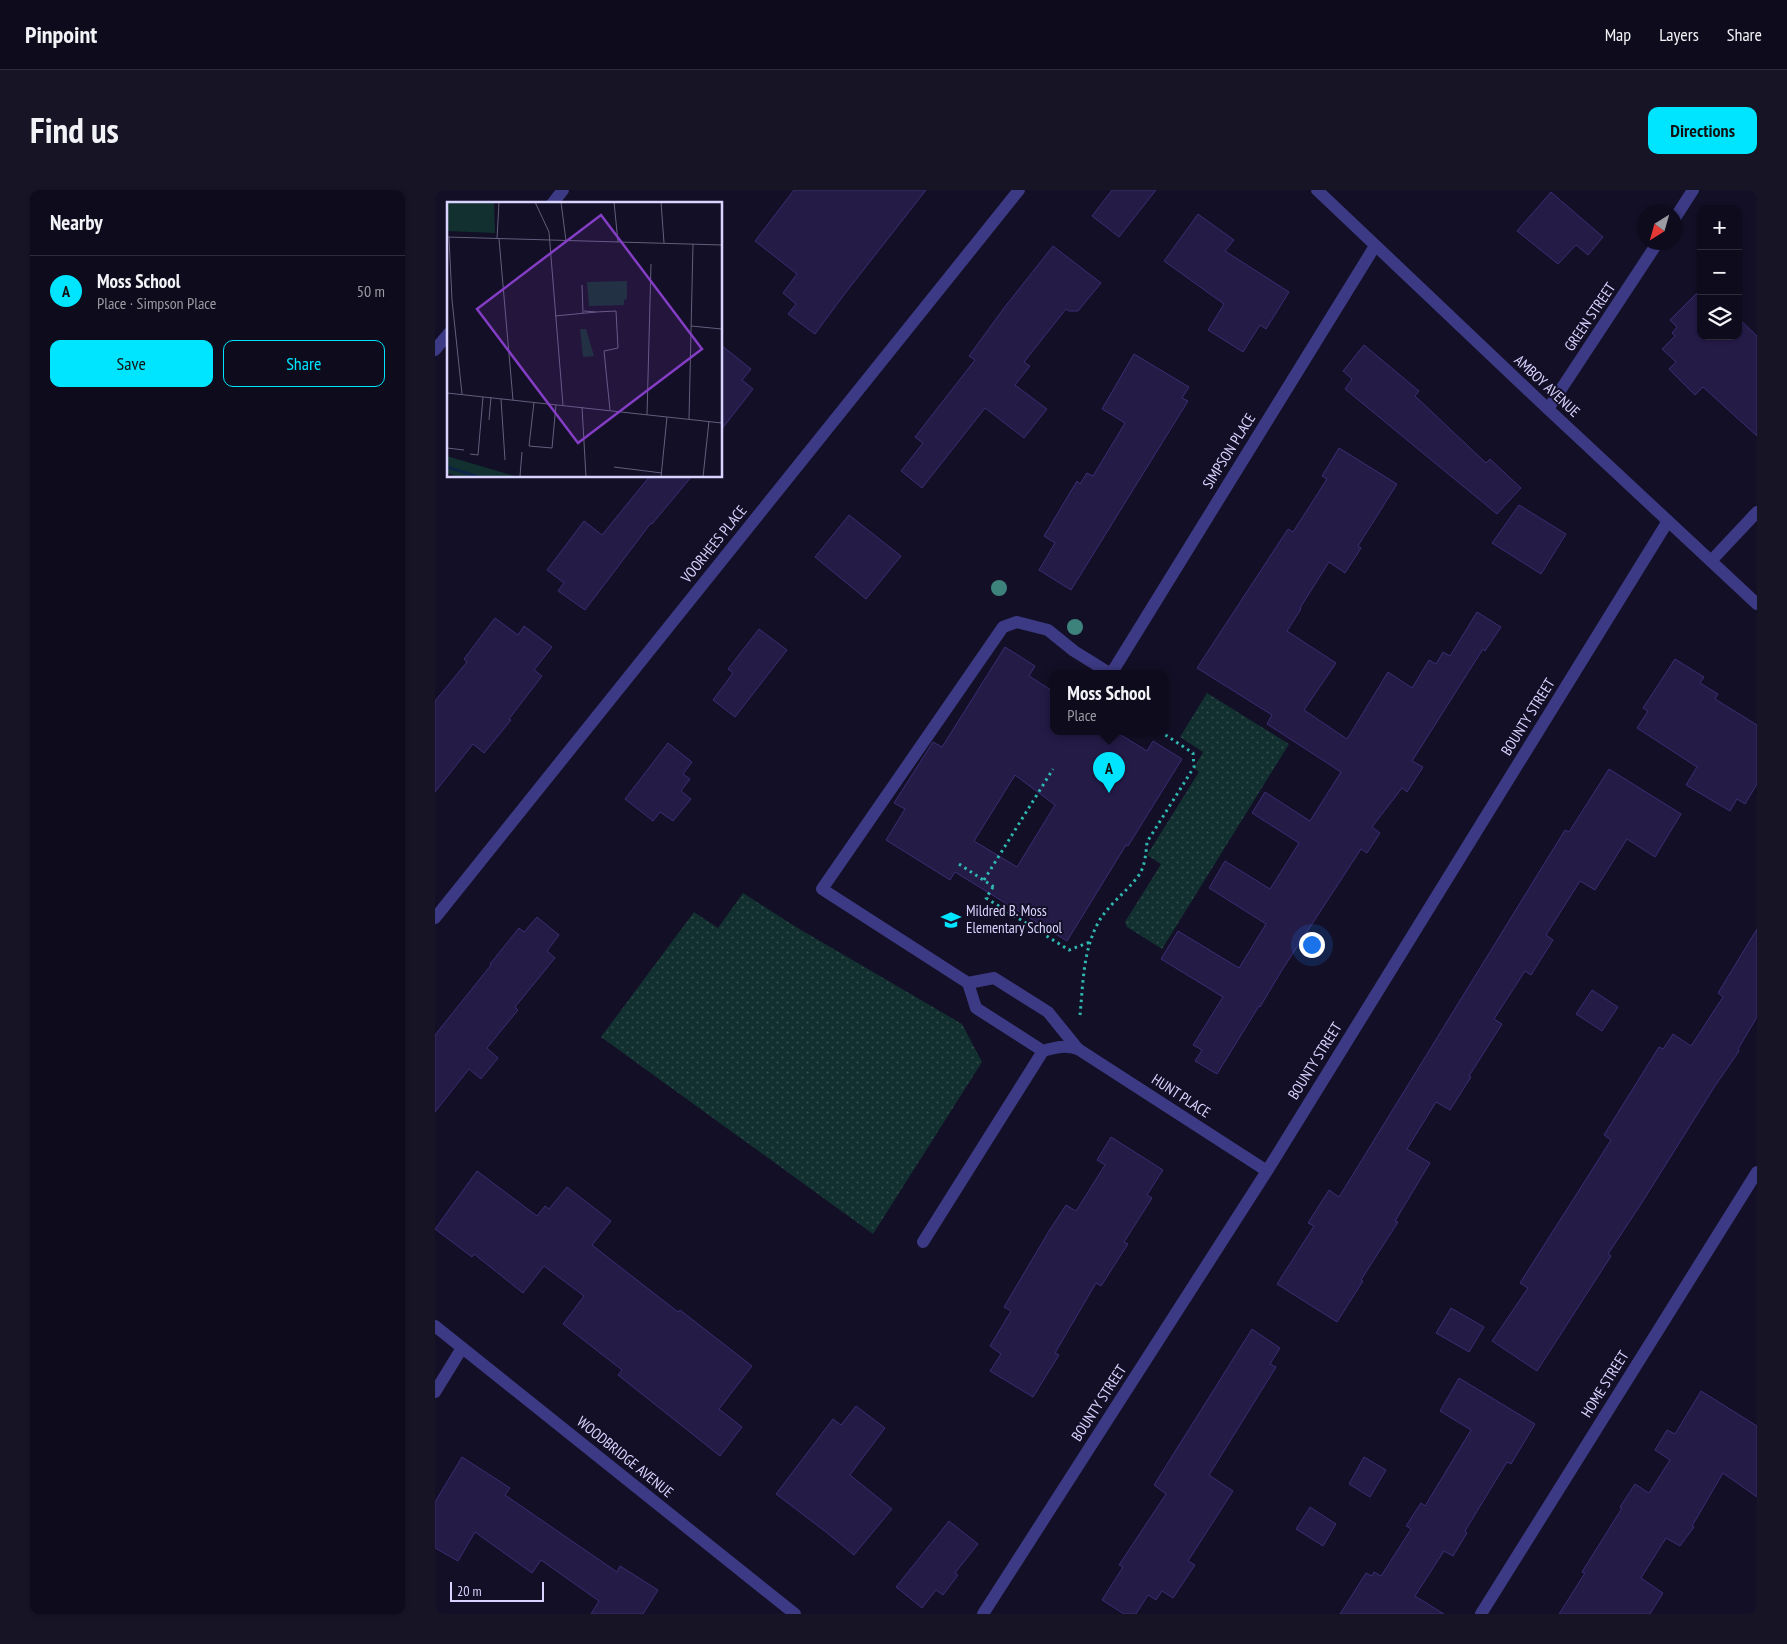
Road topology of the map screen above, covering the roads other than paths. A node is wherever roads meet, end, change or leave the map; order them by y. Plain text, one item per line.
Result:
1 (563, 190) edge
2 (1019, 190) edge
3 (1317, 190) edge
4 (1693, 190) edge
5 (554, 202) edge
6 (1682, 207) edge
7 (1375, 246) junction
8 (1654, 250) edge
9 (447, 335) edge
10 (435, 350) edge
11 (1548, 409) junction
12 (1757, 512) edge
13 (1668, 521) junction
14 (1711, 561) junction
15 (1757, 604) edge
16 (1105, 670) edge
17 (1113, 670) edge
18 (435, 918) edge
19 (968, 983) junction
20 (1078, 1049) junction
21 (1043, 1051) junction
22 (1267, 1170) junction
23 (1757, 1172) edge
24 (923, 1242) dead end
25 (435, 1326) edge
26 (462, 1348) junction
27 (435, 1392) edge
28 (795, 1614) edge
29 (983, 1614) edge
30 (1481, 1614) edge

1 - 5 street
2 - 18 street, VOORHEES PLACE
3 - 7 street, AMBOY AVENUE
4 - 6 street
7 - 11 street, AMBOY AVENUE
7 - 17 street, SIMPSON PLACE
8 - 11 street, GREEN STREET
9 - 10 street
11 - 13 street, AMBOY AVENUE
12 - 14 street
13 - 14 street, AMBOY AVENUE
13 - 22 street, BOUNTY STREET
14 - 15 street, AMBOY AVENUE
16 - 19 street
19 - 20 street
19 - 21 street
20 - 21 street
20 - 22 street, HUNT PLACE
21 - 24 street
22 - 29 street, BOUNTY STREET
23 - 30 street, HOME STREET
25 - 26 street, WOODBRIDGE AVENUE
26 - 27 street
26 - 28 street, WOODBRIDGE AVENUE

